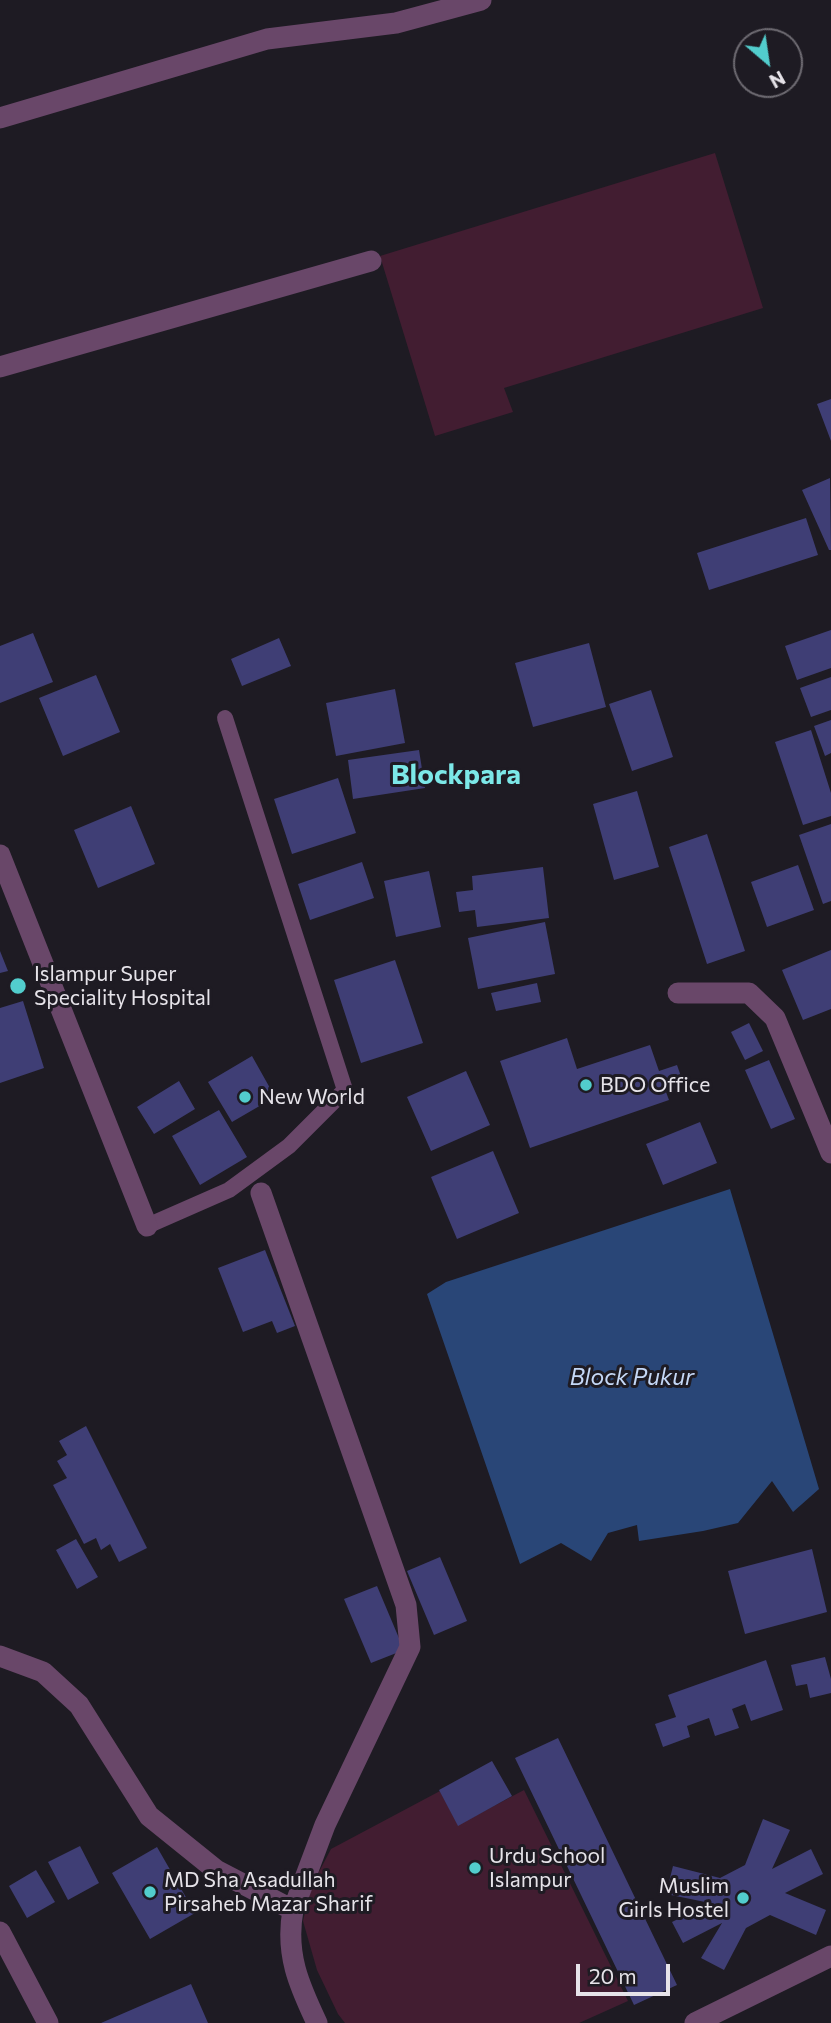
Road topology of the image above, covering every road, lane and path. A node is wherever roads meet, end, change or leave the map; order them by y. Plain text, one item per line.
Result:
1 (481, 0) edge
2 (0, 118) edge
3 (371, 261) dead end
4 (0, 367) edge
5 (225, 718) dead end
6 (0, 855) edge
7 (678, 993) dead end
8 (831, 1153) edge
9 (261, 1193) dead end
10 (147, 1226) joint
11 (0, 1656) edge
12 (293, 1910) junction
13 (0, 1932) edge
14 (831, 1956) edge
15 (48, 2023) edge
16 (317, 2023) edge
17 (695, 2023) edge

1 - 2 street
3 - 4 street
5 - 10 lane
6 - 10 street
7 - 8 street
9 - 12 street
11 - 12 street
12 - 16 street
13 - 15 street
14 - 17 street

